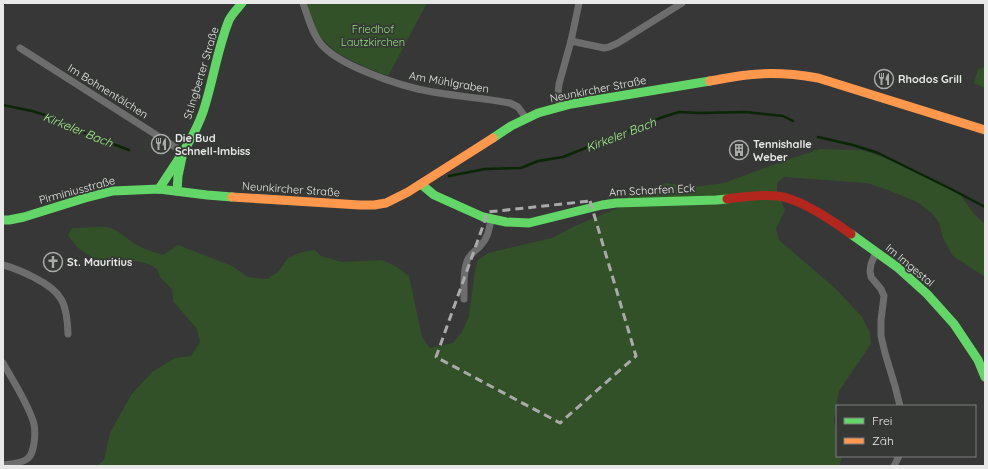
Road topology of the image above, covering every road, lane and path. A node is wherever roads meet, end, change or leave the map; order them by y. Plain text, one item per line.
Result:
1 (242, 3) edge
2 (302, 3) edge
3 (579, 3) edge
4 (682, 3) edge
5 (571, 42) junction
6 (20, 48) dead end
7 (560, 107) junction
8 (526, 118) junction
9 (985, 130) edge
10 (183, 152) junction
11 (421, 184) junction
12 (159, 189) junction
13 (177, 191) junction
14 (792, 200) joint
15 (3, 220) edge
16 (491, 220) junction
17 (876, 252) junction
18 (3, 265) edge
19 (464, 299) dead end
20 (68, 334) dead end
21 (3, 363) edge
22 (985, 377) edge
23 (900, 405) edge
24 (898, 457) edge
25 (3, 465) edge
26 (894, 466) edge

1 - 10 main road, St.Ingberter Straße
2 - 8 street, Am Mühlgraben
3 - 5 street
4 - 5 street
5 - 7 street
6 - 10 street, Im Bohnentälchen
7 - 8 main road, Neunkircher Straße
7 - 9 main road, Neunkircher Straße
8 - 11 main road, Neunkircher Straße
10 - 12 main road, St.Ingberter Straße
10 - 13 main road, St.Ingberter Straße
11 - 13 main road, Neunkircher Straße
11 - 16 main road, Am Scharfen Eck
12 - 13 main road, Neunkircher Straße
12 - 15 main road, Pirminiusstraße
14 - 16 main road, Am Scharfen Eck
14 - 17 main road, Im Imgestal
16 - 19 street
17 - 22 main road, Im Imgestal
17 - 23 street
18 - 20 street
21 - 25 street
24 - 26 street

